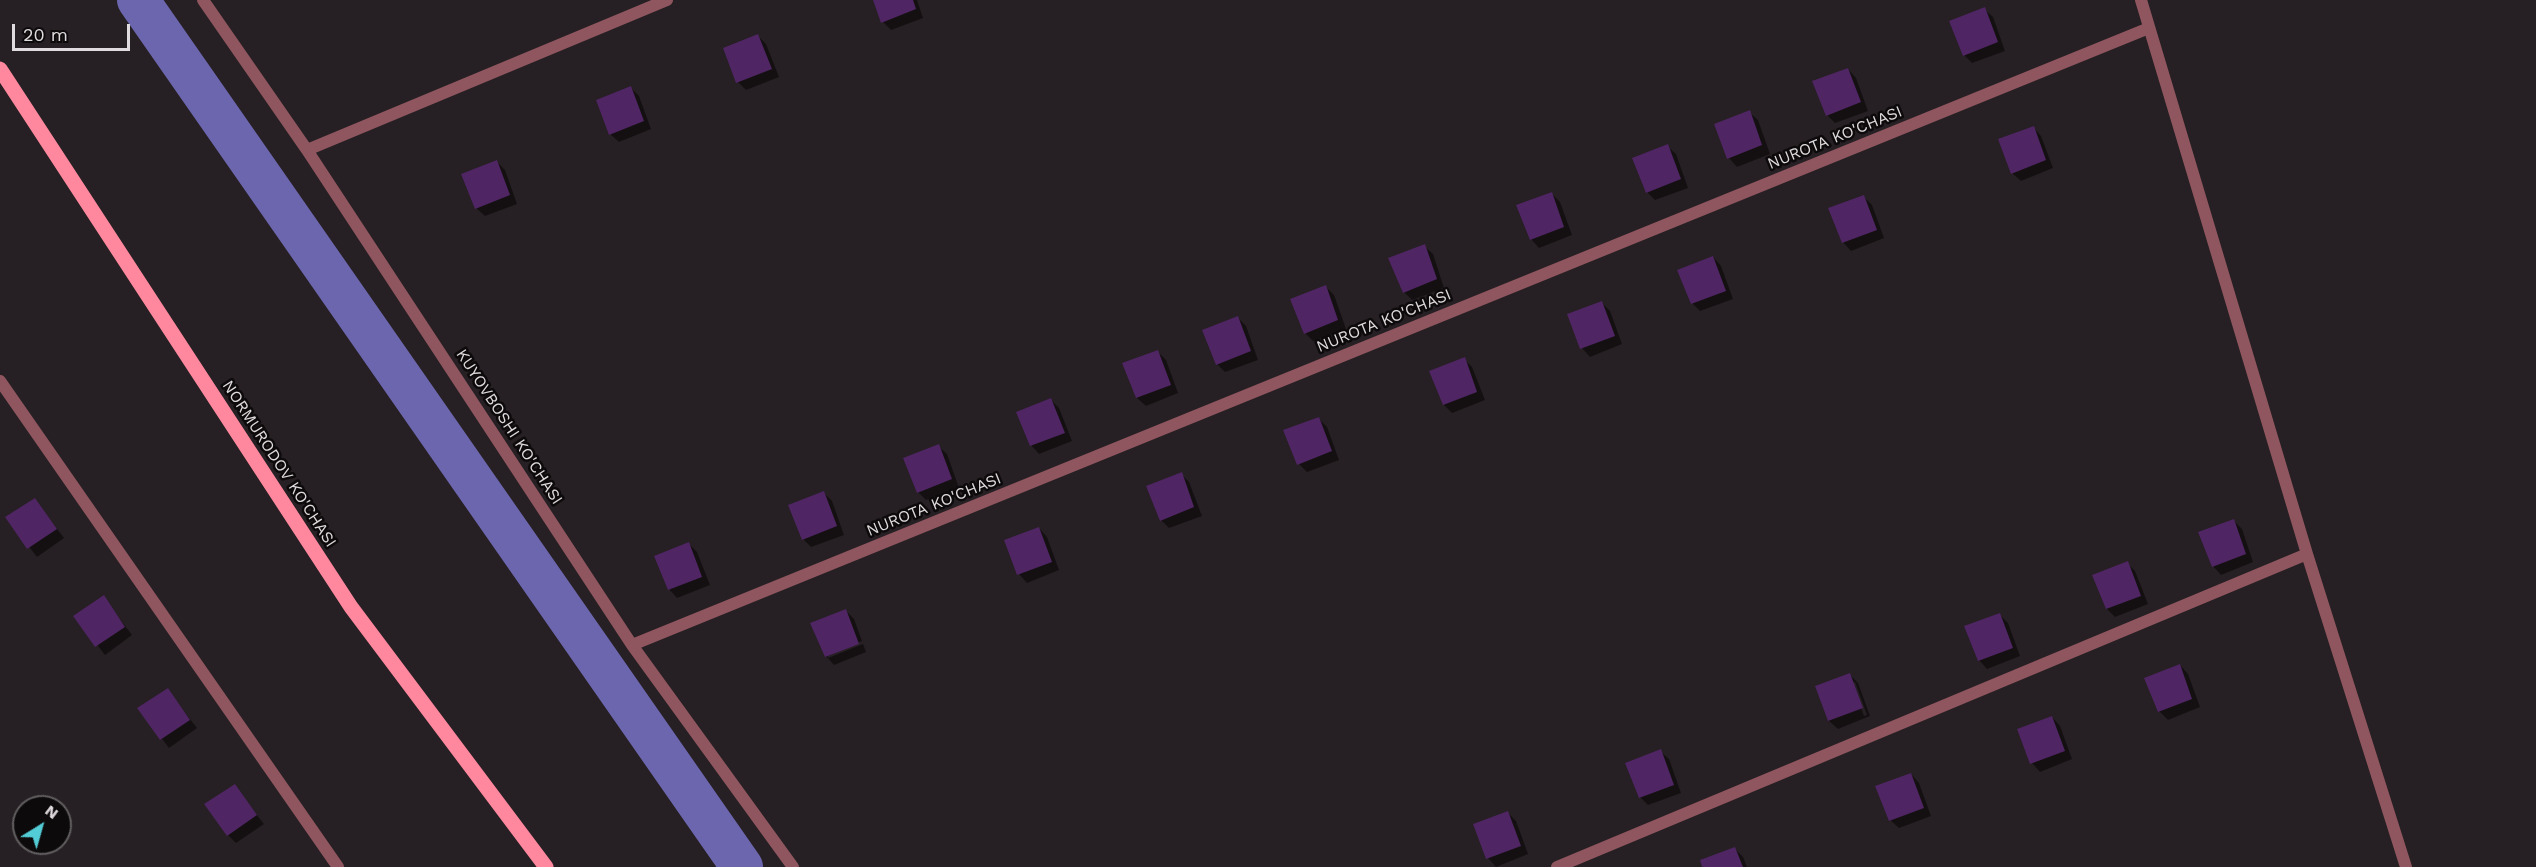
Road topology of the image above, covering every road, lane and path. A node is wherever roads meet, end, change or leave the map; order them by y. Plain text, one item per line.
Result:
1 (203, 0) edge
2 (667, 0) edge
3 (2140, 0) edge
4 (2149, 28) junction
5 (0, 69) edge
6 (307, 150) junction
7 (0, 381) edge
8 (2307, 554) junction
9 (633, 645) junction
10 (338, 867) edge
11 (546, 867) edge
12 (793, 867) edge
13 (1557, 867) edge
14 (2406, 867) edge

1 - 6 street, KUYOVBOSHI KO'CHASI
2 - 6 street
3 - 4 street
4 - 8 street
4 - 9 street, NUROTA KO'CHASI
5 - 11 main road, NORMURODOV KO'CHASI
6 - 9 street, KUYOVBOSHI KO'CHASI
7 - 10 street
8 - 13 street
8 - 14 street
9 - 12 street, KUYOVBOSHI KO'CHASI

